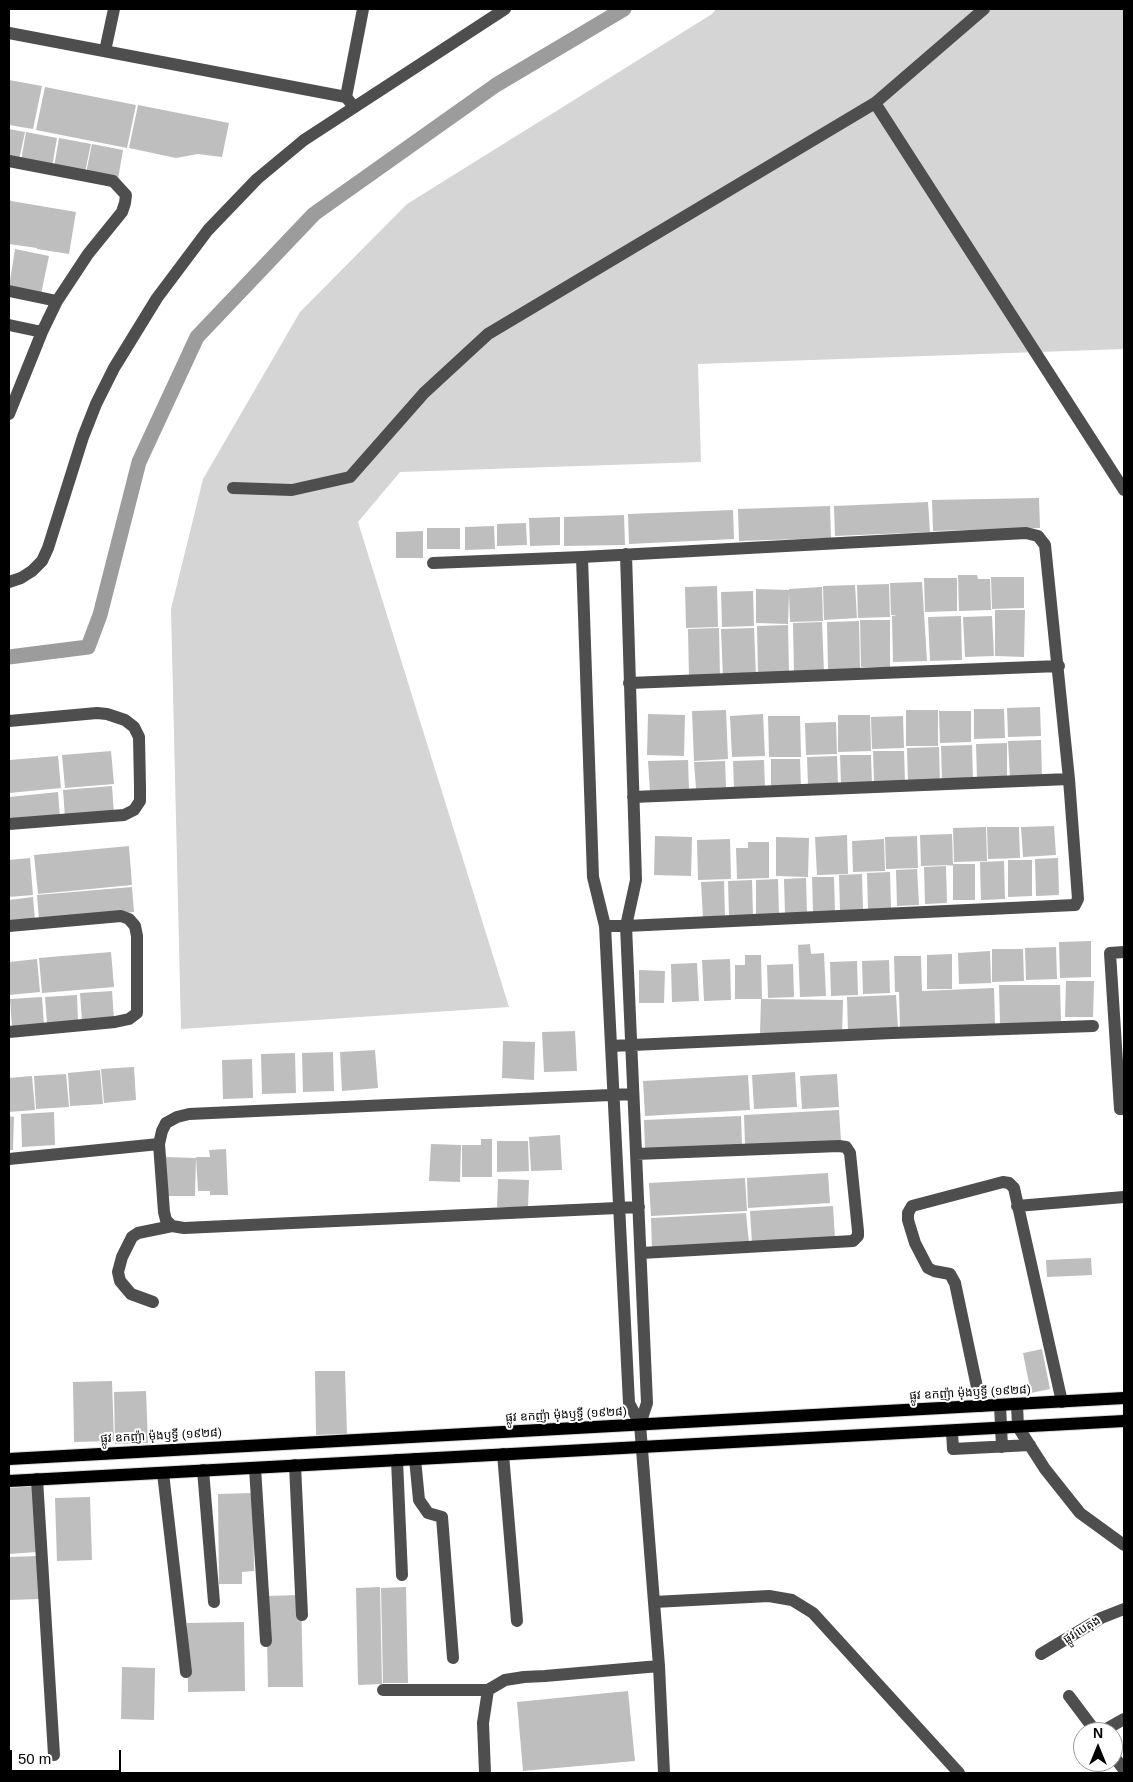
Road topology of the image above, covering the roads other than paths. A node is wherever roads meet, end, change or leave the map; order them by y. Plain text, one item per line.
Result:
1 (114, 9) edge
2 (363, 9) edge
3 (505, 9) edge
4 (984, 9) edge
5 (9, 33) edge
6 (105, 51) junction
7 (350, 102) junction
8 (875, 103) junction
9 (9, 161) edge
10 (9, 291) edge
11 (57, 301) junction
12 (9, 325) edge
13 (42, 332) junction
14 (13, 392) edge
15 (9, 414) edge
16 (232, 488) dead end
17 (1124, 490) edge
18 (626, 554) junction
19 (582, 557) junction
20 (433, 563) dead end
21 (9, 582) edge
22 (1059, 666) junction
23 (629, 683) junction
24 (9, 721) edge
25 (1070, 779) junction
26 (633, 797) junction
27 (9, 824) edge
28 (9, 926) edge
29 (605, 926) junction
30 (626, 926) junction
31 (1124, 952) edge
32 (1093, 1026) dead end
33 (9, 1032) edge
34 (631, 1045) junction
35 (611, 1046) junction
36 (614, 1094) junction
37 (633, 1094) junction
38 (1124, 1109) edge
39 (160, 1144) junction
40 (636, 1154) junction
41 (9, 1159) edge
42 (1124, 1197) edge
43 (1018, 1206) junction
44 (639, 1207) junction
45 (619, 1208) junction
46 (172, 1226) junction
47 (641, 1253) junction
48 (153, 1302) dead end
49 (1124, 1398) edge
50 (1062, 1402) junction
51 (1017, 1404) junction
52 (1000, 1405) junction
53 (981, 1406) junction
54 (1124, 1422) edge
55 (640, 1424) junction
56 (1018, 1427) junction
57 (1001, 1428) junction
58 (952, 1430) junction
59 (1030, 1445) junction
60 (642, 1447) junction
61 (1002, 1447) junction
62 (503, 1454) junction
63 (9, 1458) edge
64 (415, 1459) junction
65 (397, 1460) junction
66 (295, 1465) junction
67 (255, 1468) junction
68 (203, 1470) junction
69 (163, 1472) junction
70 (37, 1479) junction
71 (9, 1481) edge
72 (1124, 1544) edge
73 (402, 1575) dead end
74 (214, 1602) dead end
75 (654, 1602) junction
76 (1124, 1609) edge
77 (302, 1615) dead end
78 (517, 1621) dead end
79 (266, 1641) dead end
80 (1041, 1654) dead end
81 (453, 1658) dead end
82 (660, 1666) junction
83 (186, 1672) dead end
84 (383, 1690) dead end
85 (488, 1690) junction
86 (1069, 1696) dead end
87 (1088, 1722) edge
88 (54, 1755) dead end
89 (485, 1773) edge
90 (664, 1773) edge
91 (959, 1773) edge

1 - 6 street
2 - 7 street
3 - 7 street
4 - 8 street
5 - 6 street
6 - 7 street
7 - 21 street
8 - 16 street
8 - 17 street
9 - 11 street
10 - 11 street
11 - 13 street
12 - 13 street
13 - 14 street
14 - 15 street
18 - 19 street
18 - 22 street
18 - 23 street
19 - 20 street
19 - 29 street
22 - 23 street
22 - 25 street
23 - 26 street
24 - 27 street
25 - 26 street
25 - 30 street
26 - 30 street
28 - 33 street
29 - 30 street
29 - 35 street
30 - 34 street
31 - 38 street
32 - 34 street
34 - 35 street
34 - 37 street
35 - 36 street
36 - 37 street
36 - 39 street
36 - 45 street
37 - 40 street
39 - 41 street
39 - 46 street
40 - 44 street
40 - 47 street
42 - 43 street
43 - 50 street
43 - 53 street
44 - 45 street
44 - 47 street
45 - 46 street
45 - 55 street
46 - 48 street
47 - 55 street
49 - 50 main road, ផ្លូវ ឧកញ៉ា ម៉ុងឫទ្ធី (១៩២៨)
50 - 51 main road, ផ្លូវ ឧកញ៉ា ម៉ុងឫទ្ធី (១៩២៨)
51 - 52 main road, ផ្លូវ ឧកញ៉ា ម៉ុងឫទ្ធី (១៩២៨)
51 - 56 street
52 - 53 main road, ផ្លូវ ឧកញ៉ា ម៉ុងឫទ្ធី (១៩២៨)
52 - 57 street
53 - 55 main road, ផ្លូវ ឧកញ៉ា ម៉ុងឫទ្ធី (១៩២៨)
54 - 56 main road
55 - 60 street
55 - 63 main road, ផ្លូវ ឧកញ៉ា ម៉ុងឫទ្ធី (១៩២៨)
56 - 57 main road
56 - 59 street
57 - 58 main road
57 - 61 street
58 - 60 main road
58 - 61 street
59 - 61 street
59 - 72 street
60 - 62 main road
60 - 75 street
62 - 64 main road
62 - 78 street
64 - 65 main road
64 - 81 street
65 - 66 main road
65 - 73 street
66 - 67 main road
66 - 77 street
67 - 68 main road
67 - 79 street
68 - 69 main road
68 - 74 street
69 - 70 main road
69 - 83 street
70 - 71 main road
70 - 88 street
75 - 82 street
75 - 91 street
76 - 80 street, ផ្លូវ បេតុង
82 - 85 street
82 - 90 street
84 - 85 street
85 - 89 street
86 - 87 street

